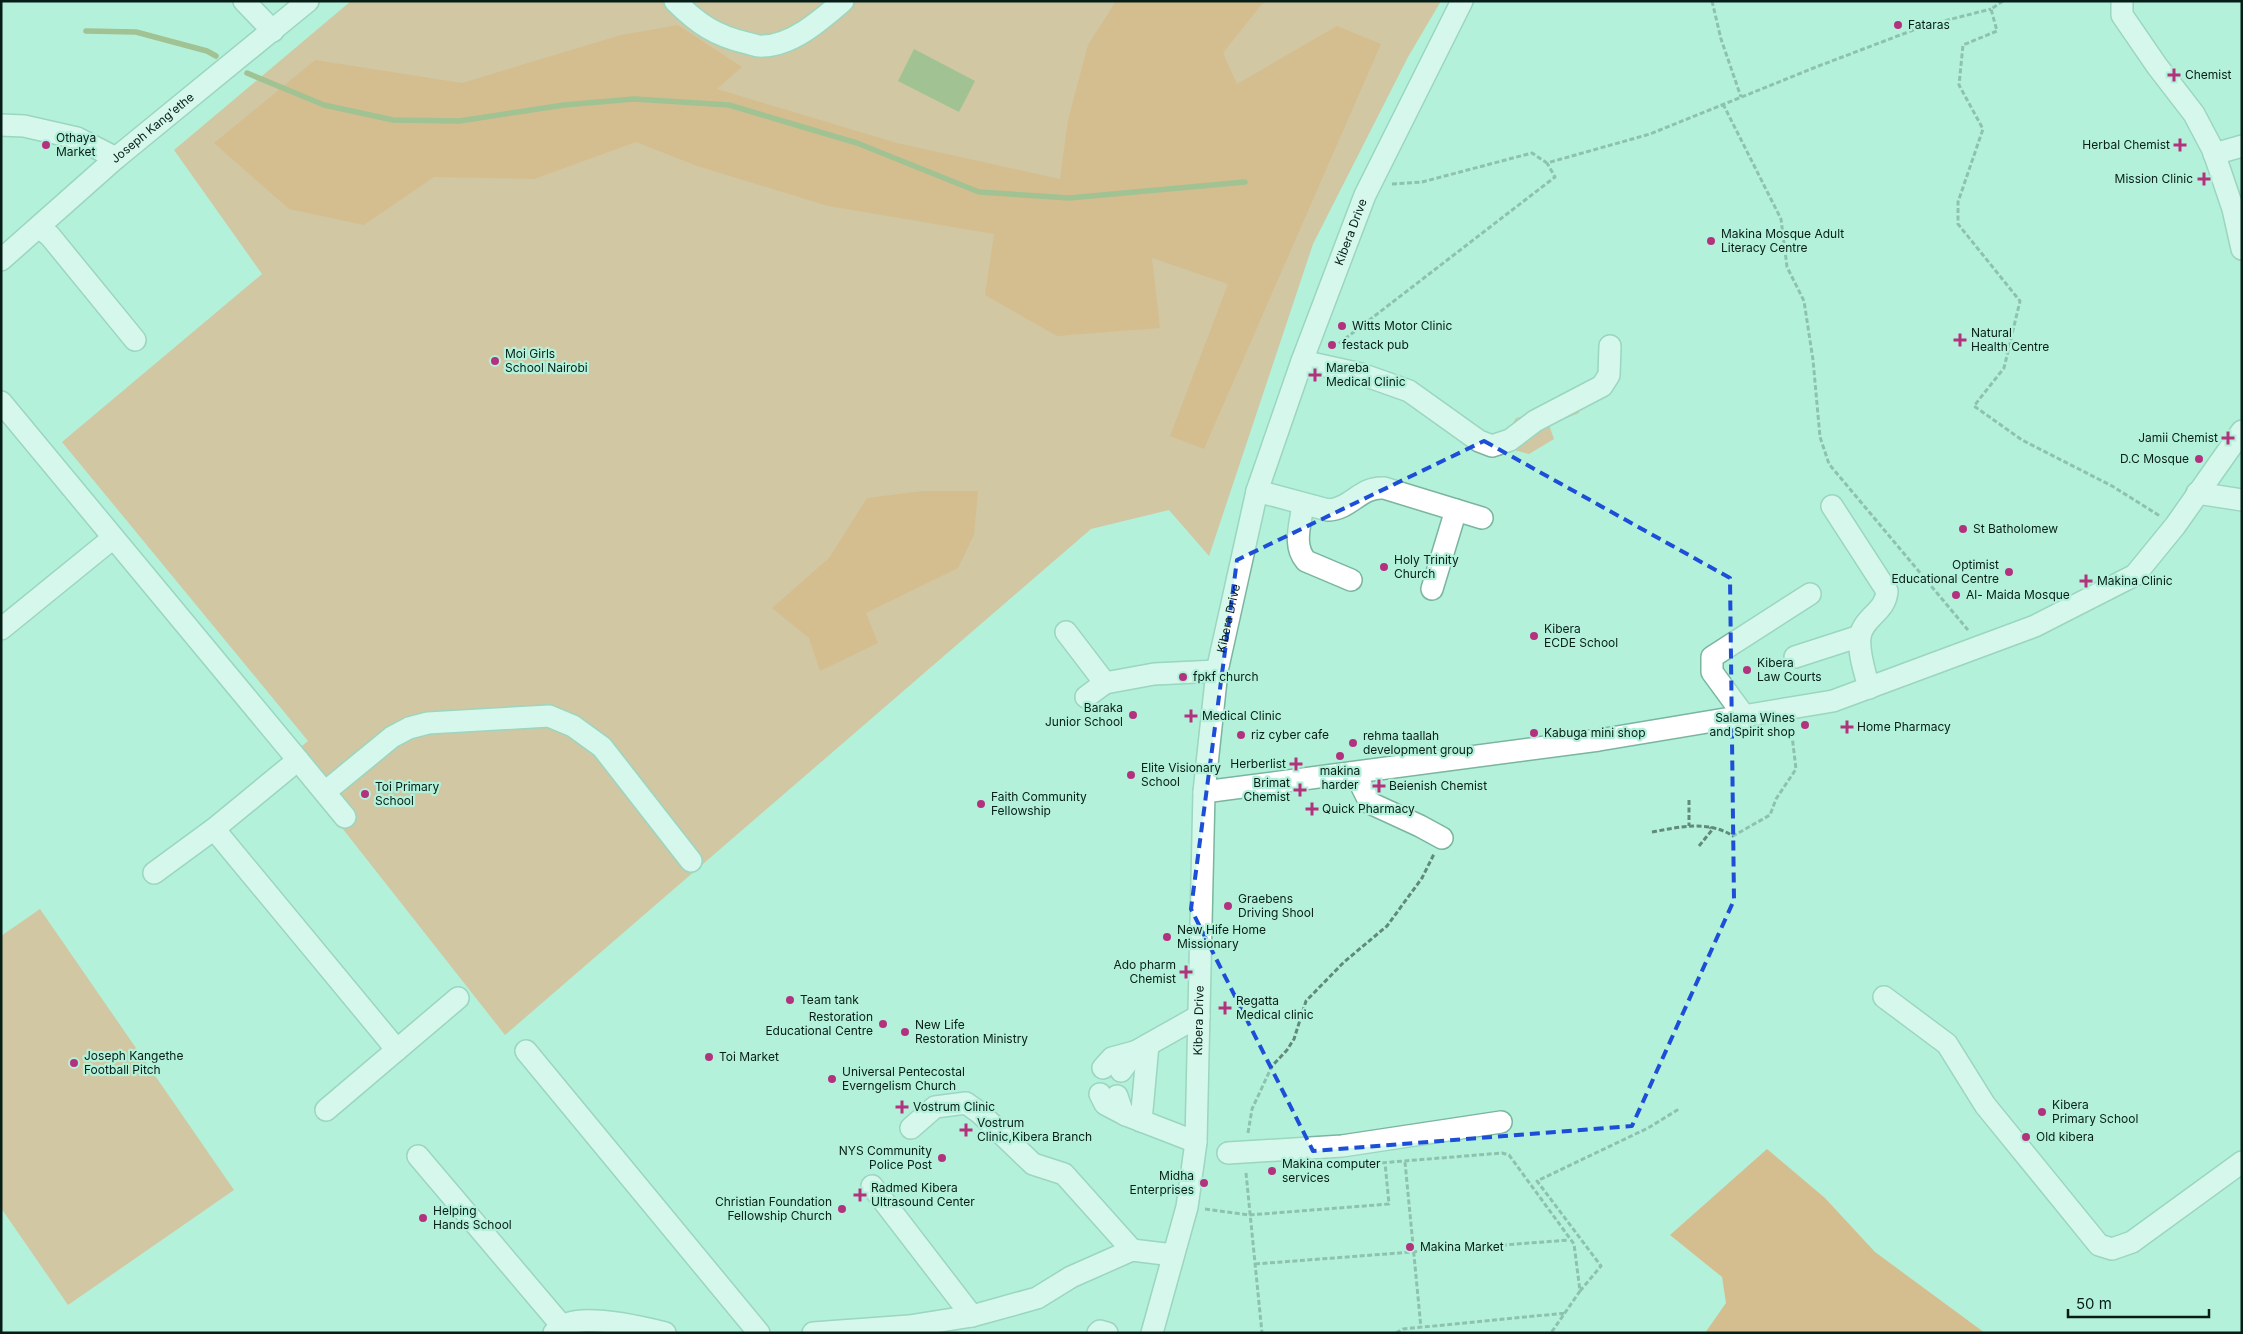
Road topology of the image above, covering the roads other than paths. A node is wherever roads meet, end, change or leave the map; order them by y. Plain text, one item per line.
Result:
1 (244, 1) edge
2 (308, 1) edge
3 (675, 1) edge
4 (843, 1) edge
5 (1462, 1) edge
6 (2122, 1) edge
7 (273, 31) junction
8 (1, 125) edge
9 (2242, 146) edge
10 (2214, 154) junction
11 (116, 158) junction
12 (39, 227) junction
13 (2242, 249) edge
14 (1, 260) edge
15 (135, 340) dead end
16 (1610, 346) dead end
17 (1302, 361) junction
18 (1, 402) edge
19 (2242, 431) edge
20 (1257, 491) junction
21 (2197, 494) junction
22 (2242, 500) edge
23 (1304, 504) junction
24 (1832, 506) dead end
25 (1456, 510) junction
26 (1482, 518) dead end
27 (113, 538) junction
28 (1350, 580) dead end
29 (1432, 589) dead end
30 (1810, 594) dead end
31 (1, 628) edge
32 (1066, 632) dead end
33 (1860, 636) junction
34 (1795, 657) dead end
35 (1217, 671) junction
36 (1105, 683) junction
37 (1869, 688) junction
38 (1086, 697) dead end
39 (1745, 717) junction
40 (298, 760) junction
41 (1355, 774) junction
42 (325, 792) junction
43 (1204, 792) junction
44 (345, 817) dead end
45 (214, 829) junction
46 (1442, 838) road end
47 (691, 861) dead end
48 (154, 873) dead end
49 (1884, 997) dead end
50 (458, 998) dead end
51 (1199, 1016) junction
52 (1141, 1049) junction
53 (397, 1050) junction
54 (526, 1052) dead end
55 (1112, 1070) dead end
56 (326, 1110) dead end
57 (1501, 1122) dead end
58 (911, 1128) dead end
59 (1196, 1142) junction
60 (1237, 1152) road end
61 (418, 1156) dead end
62 (2242, 1162) edge
63 (872, 1186) dead end
64 (1132, 1250) junction
65 (1173, 1255) junction
66 (972, 1316) junction
67 (558, 1329) edge
68 (1153, 1332) edge
69 (665, 1333) edge
70 (759, 1333) edge
71 (813, 1333) edge
72 (1098, 1333) edge
73 (1107, 1333) edge

1 - 7 street
2 - 7 street, Joseph Kang'ethe
3 - 4 street
5 - 17 street, Kibera Drive
6 - 10 street
7 - 11 street, Joseph Kang'ethe
8 - 11 street
9 - 10 street
10 - 13 street
11 - 12 street, Joseph Kang'ethe
12 - 14 street, Joseph Kang'ethe
12 - 15 street
16 - 17 street
17 - 20 street, Kibera Drive
18 - 27 street
19 - 21 street
20 - 23 street
20 - 35 street, Kibera Drive
21 - 22 street
21 - 37 street
23 - 25 street
23 - 28 street
24 - 33 street
25 - 26 street
25 - 29 street
27 - 31 street
27 - 40 street
30 - 39 street
32 - 36 street
33 - 34 street
33 - 37 street
35 - 36 street
35 - 43 street, Kibera Drive
36 - 38 street
37 - 39 street
39 - 41 street
40 - 42 street
40 - 45 street
41 - 43 street
41 - 46 street
42 - 44 street
42 - 47 street
43 - 51 street, Kibera Drive
45 - 48 street
45 - 53 street
49 - 62 street
50 - 53 street
51 - 52 street
51 - 59 street, Kibera Drive
52 - 55 street
52 - 59 street
53 - 56 street
54 - 70 street
57 - 60 street
58 - 64 street
59 - 65 street, Kibera Drive
61 - 67 street
63 - 66 street
64 - 65 street
64 - 66 street
65 - 68 street, Kibera Drive
66 - 71 street
67 - 69 street
72 - 73 street

